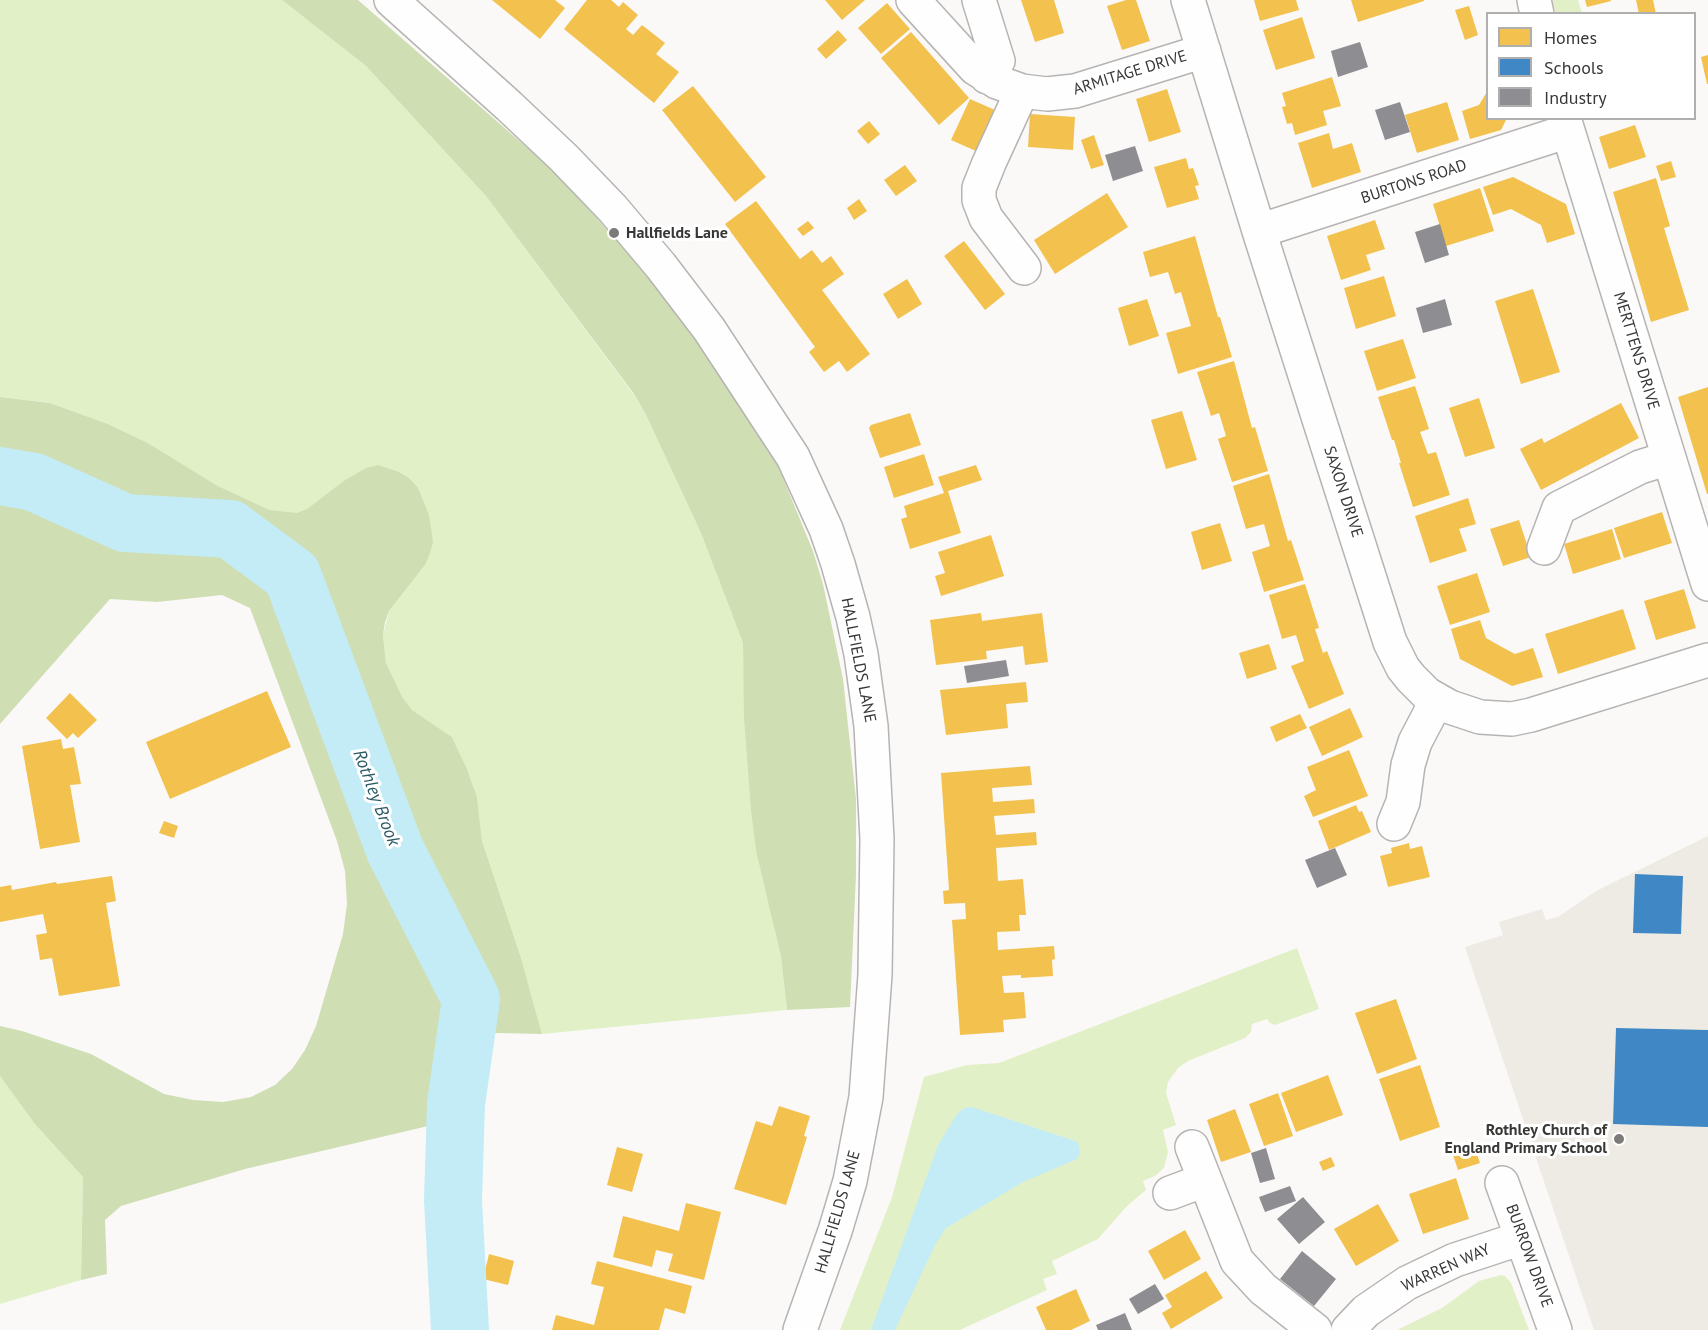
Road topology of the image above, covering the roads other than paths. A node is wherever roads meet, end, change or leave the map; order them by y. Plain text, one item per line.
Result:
1 (391, 0) edge
2 (913, 0) edge
3 (979, 0) edge
4 (1188, 0) edge
5 (1204, 51) junction
6 (987, 77) junction
7 (1022, 91) junction
8 (1566, 125) edge
9 (1259, 231) junction
10 (1024, 268) dead end
11 (1669, 459) junction
12 (1544, 548) dead end
13 (1708, 584) edge
14 (1708, 660) edge
15 (1437, 700) junction
16 (1394, 824) dead end
17 (1192, 1147) dead end
18 (1205, 1180) junction
19 (1502, 1183) dead end
20 (1170, 1193) dead end
21 (1522, 1238) junction
22 (800, 1330) edge
23 (1315, 1330) edge
24 (1348, 1330) edge
25 (1555, 1330) edge

1 - 22 street, HALLFIELDS LANE
2 - 6 street, ARMITAGE DRIVE
3 - 6 street
4 - 5 street, SAXON DRIVE
5 - 7 street, ARMITAGE DRIVE
5 - 9 street, SAXON DRIVE
6 - 7 street, ARMITAGE DRIVE
7 - 10 street
8 - 9 street, BURTONS ROAD
8 - 11 street, MERTTENS DRIVE
9 - 15 street, SAXON DRIVE
11 - 12 street
11 - 13 street, MERTTENS DRIVE
14 - 15 street, SAXON DRIVE
15 - 16 street
17 - 18 street
18 - 20 street
18 - 23 street
19 - 21 street, BURROW DRIVE
21 - 24 street, WARREN WAY
21 - 25 street, BURROW DRIVE

